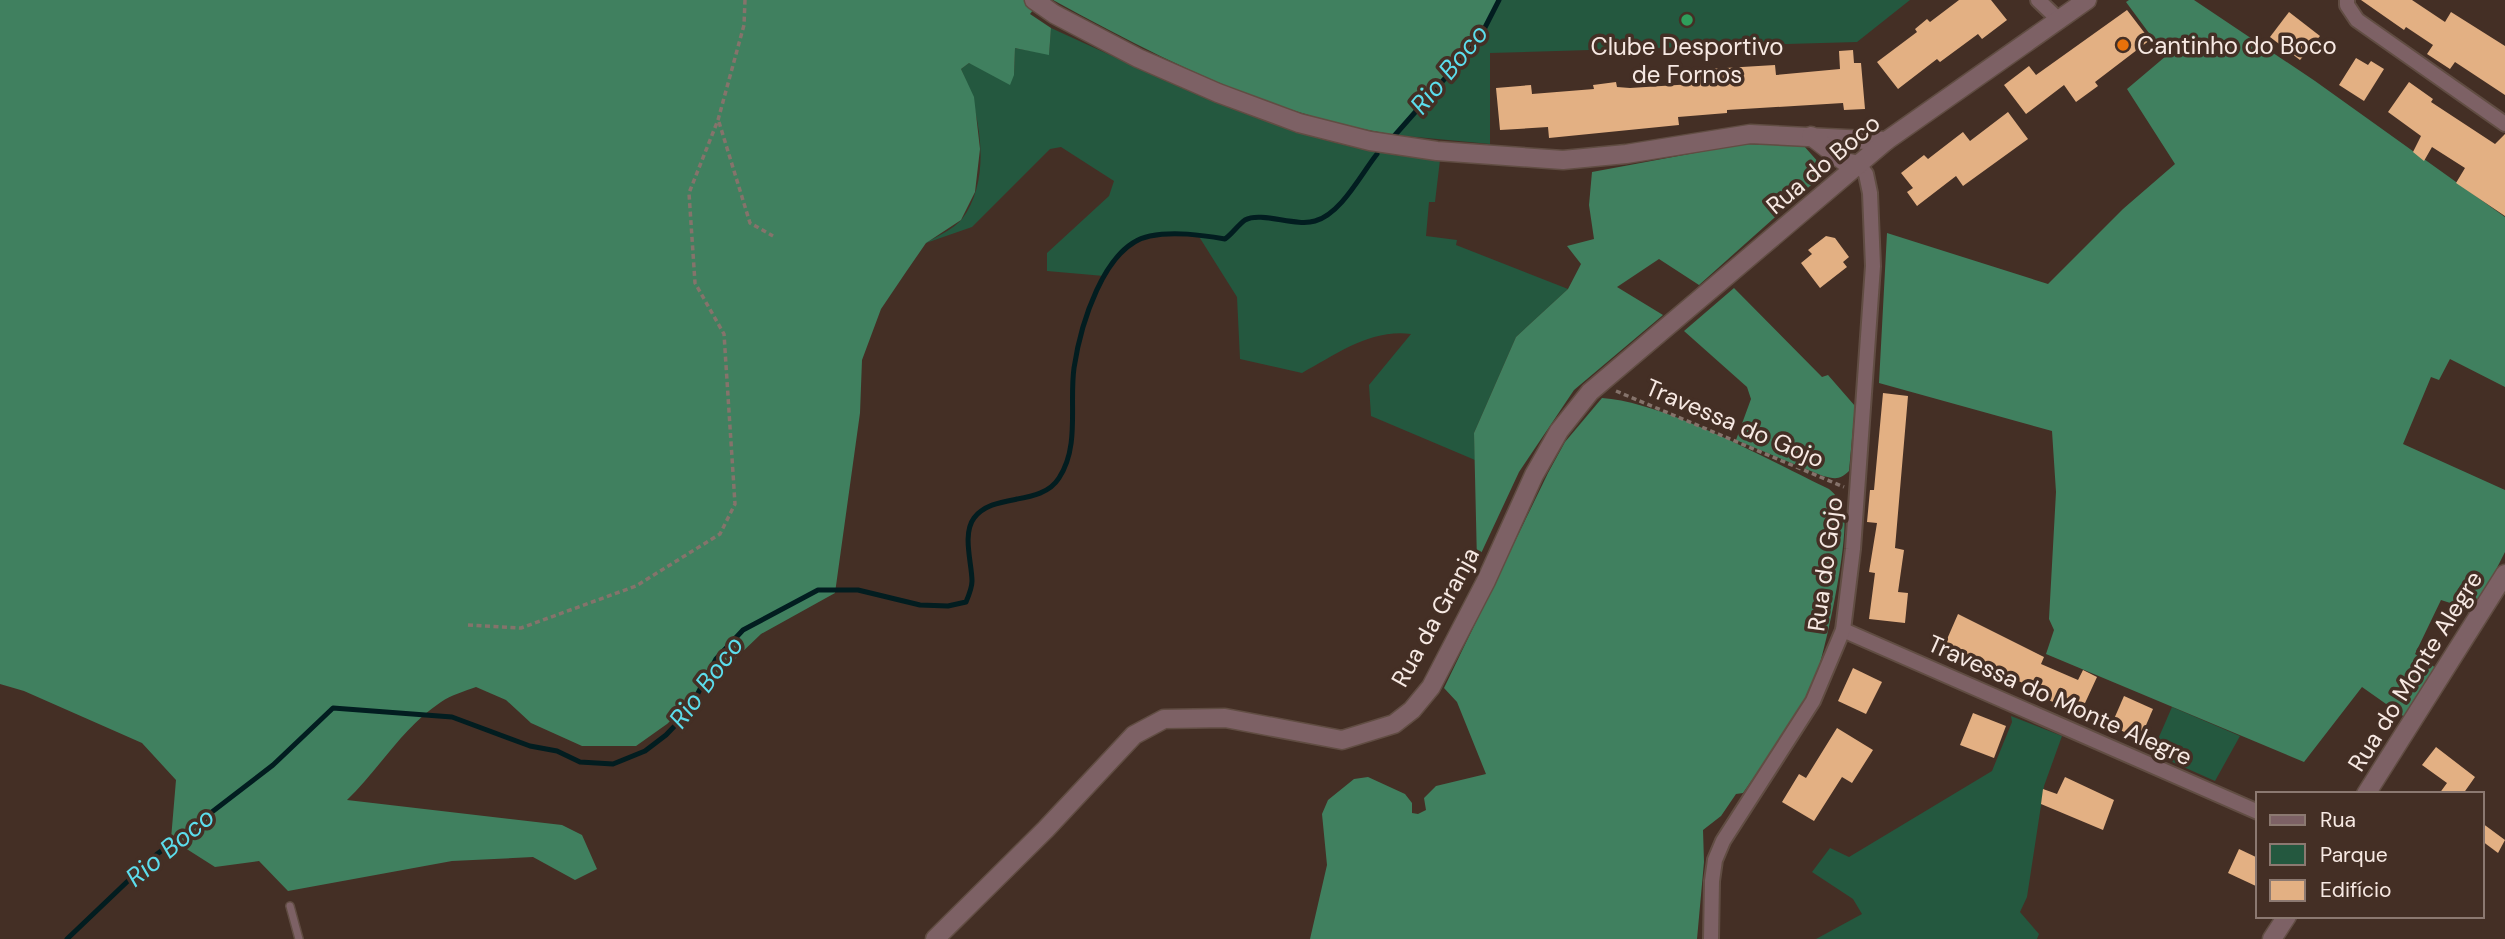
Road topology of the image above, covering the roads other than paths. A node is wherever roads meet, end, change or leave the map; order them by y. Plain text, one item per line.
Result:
1 (1034, 0) edge
2 (2038, 0) edge
3 (2087, 0) edge
4 (2347, 0) edge
5 (2059, 19) junction
6 (2505, 124) edge
7 (1811, 136) junction
8 (1886, 141) junction
9 (1859, 165) junction
10 (1603, 381) joint
11 (2505, 574) edge
12 (1843, 630) junction
13 (2367, 792) edge
14 (2256, 810) edge
15 (290, 906) dead end
16 (2286, 918) edge
17 (299, 939) edge
18 (935, 939) edge
19 (1711, 939) edge
20 (2272, 939) edge

1 - 7 street
2 - 5 street
3 - 5 street, Rua do Boco
4 - 6 street
5 - 8 street, Rua do Boco
7 - 8 street
7 - 9 street
8 - 9 street, Rua do Boco
9 - 10 street, Rua do Boco
9 - 12 street, Rua do Gojo
10 - 18 street, Rua da Granja
11 - 13 street, Rua do Monte Alegre
12 - 14 street, Travessa do Monte Alegre
12 - 19 street, Rua do Gojo
15 - 17 lane
16 - 20 street

